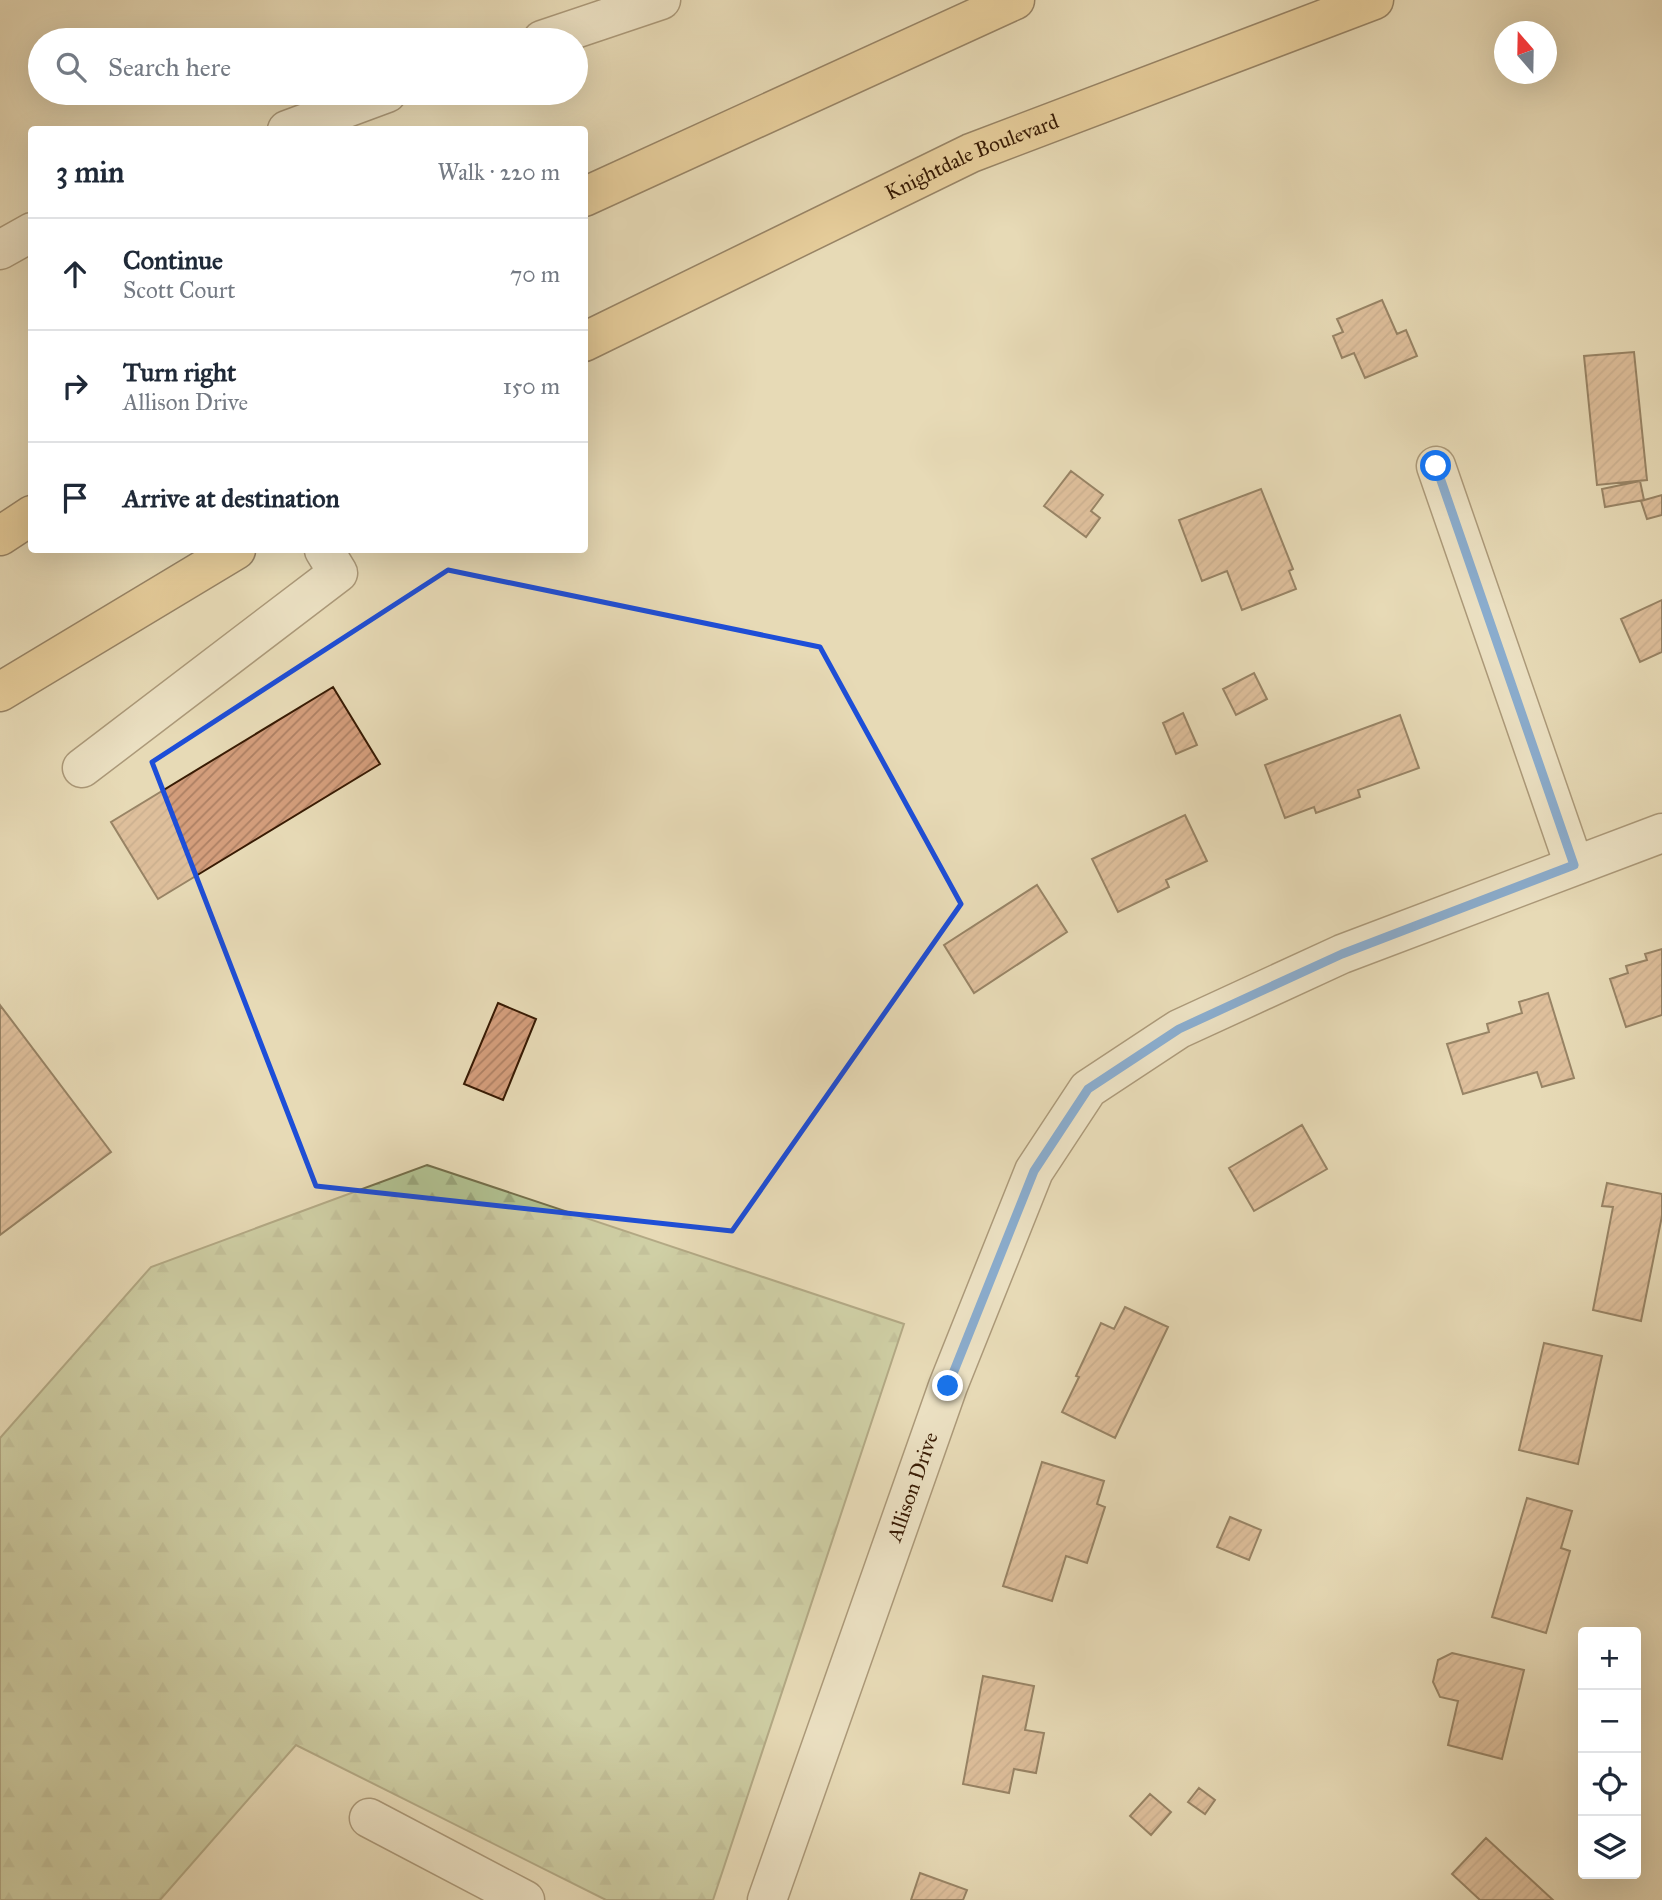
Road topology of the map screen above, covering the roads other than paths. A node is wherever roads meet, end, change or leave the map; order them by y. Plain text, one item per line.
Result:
1 (661, 0) edge
2 (1015, 0) edge
3 (1374, 0) edge
4 (578, 28) edge
5 (355, 105) edge
6 (298, 126) edge
7 (588, 195) edge
8 (28, 234) edge
9 (0, 250) edge
10 (588, 340) edge
11 (1436, 466) dead end
12 (28, 518) edge
13 (0, 537) edge
14 (231, 553) edge
15 (326, 553) edge
16 (0, 692) edge
17 (82, 768) dead end
18 (1662, 833) edge
19 (1574, 865) junction
20 (369, 1818) dead end
21 (525, 1900) edge
22 (767, 1900) edge

1 - 4 street
2 - 7 main road
3 - 10 main road, Knightdale Boulevard
5 - 6 street
8 - 9 street
11 - 19 street
12 - 13 main road
14 - 16 main road
15 - 17 street
18 - 19 street, Allison Drive
19 - 22 street, Allison Drive
20 - 21 street

